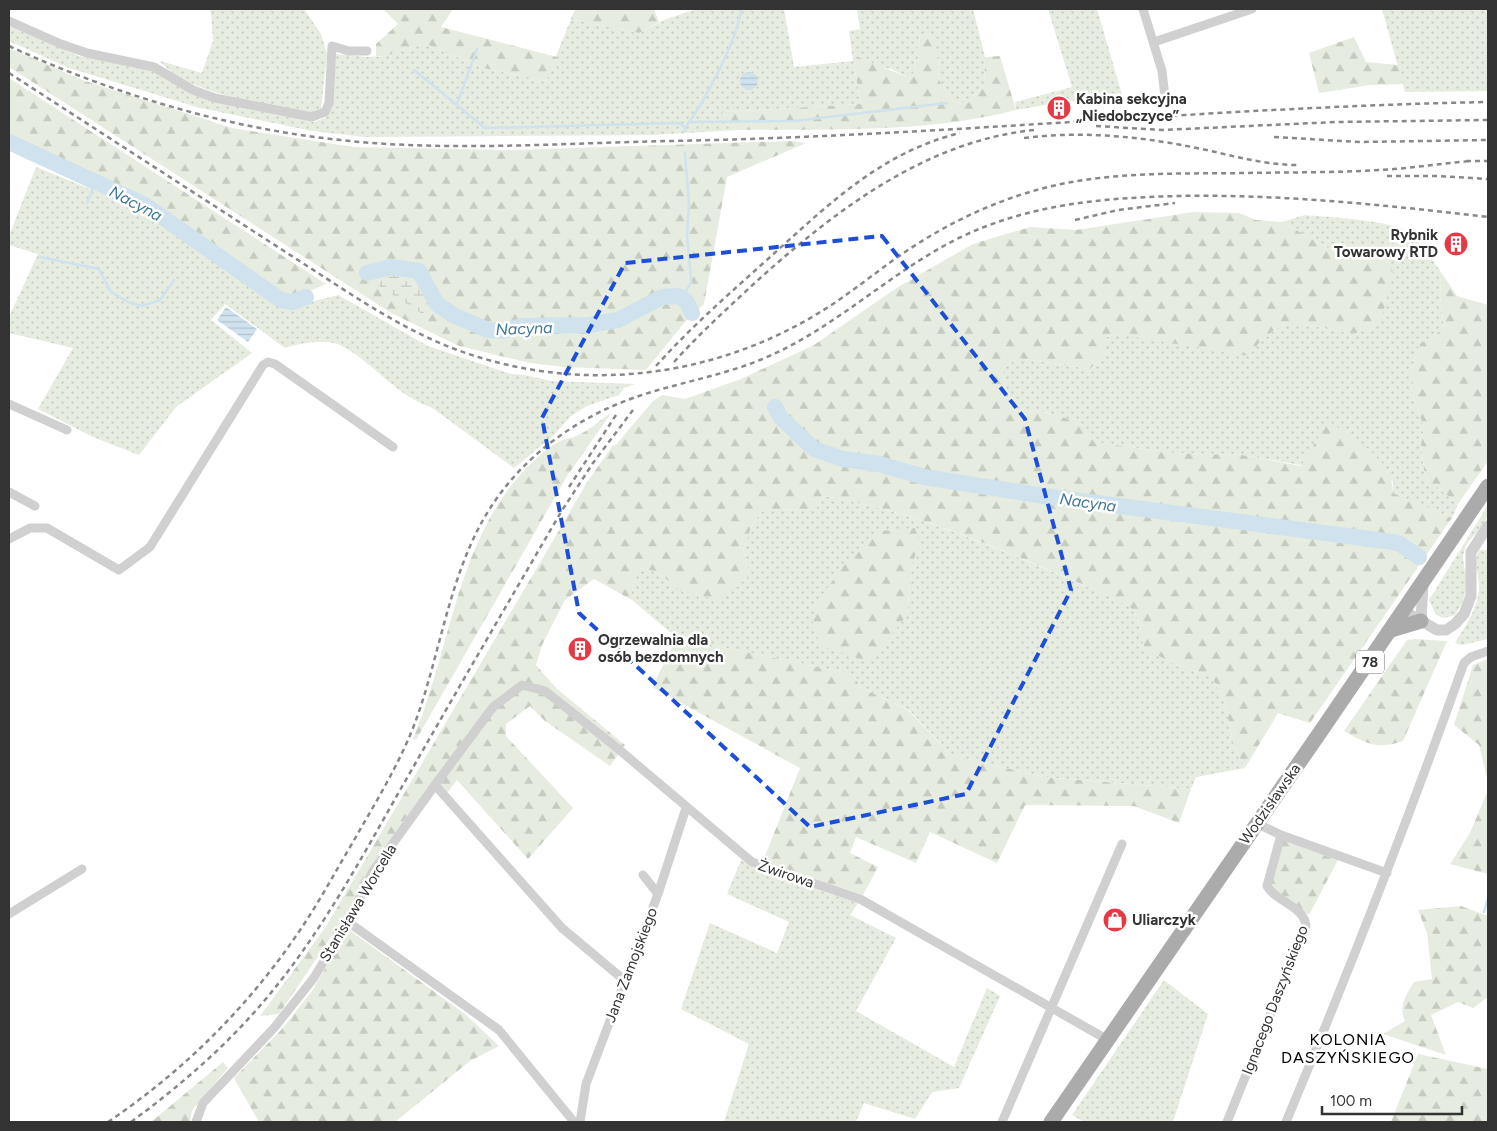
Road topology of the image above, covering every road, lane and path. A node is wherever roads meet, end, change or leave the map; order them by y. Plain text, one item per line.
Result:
1 (1144, 9) edge
2 (1252, 9) edge
3 (9, 21) edge
4 (1154, 42) junction
5 (367, 51) dead end
6 (1165, 97) dead end
7 (9, 404) edge
8 (67, 430) dead end
9 (393, 447) dead end
10 (1488, 486) edge
11 (9, 492) edge
12 (35, 506) dead end
13 (1488, 526) edge
14 (9, 539) edge
15 (1422, 584) junction
16 (1404, 611) junction
17 (1421, 621) junction
18 (1391, 630) junction
19 (1488, 651) edge
20 (522, 685) joint
21 (434, 785) junction
22 (686, 808) junction
23 (1256, 823) junction
24 (1281, 835) junction
25 (1122, 844) dead end
26 (82, 870) dead end
27 (1387, 873) junction
28 (643, 875) dead end
29 (658, 894) junction
30 (9, 914) edge
31 (348, 922) junction
32 (624, 980) junction
33 (1052, 1008) junction
34 (1108, 1040) junction
35 (196, 1122) edge
36 (574, 1122) edge
37 (580, 1122) edge
38 (1002, 1122) edge
39 (1051, 1122) edge
40 (1227, 1122) edge
41 (1286, 1122) edge

1 - 4 street
2 - 4 street
3 - 5 street
4 - 6 street
7 - 8 street
9 - 14 street
10 - 15 main road, Wodzisławska / 78
11 - 12 street
13 - 17 street
15 - 16 main road, Wodzisławska / 78
15 - 17 street
16 - 17 street
16 - 18 main road, Wodzisławska / 78
17 - 18 main road
18 - 23 main road, Wodzisławska / 78
19 - 27 street
20 - 21 street, Stanisława Worcella
20 - 22 street, Żwirowa
21 - 31 street, Stanisława Worcella
21 - 32 street
22 - 29 street, Jana Zamojskiego
22 - 33 street, Żwirowa
23 - 24 street
23 - 34 main road, Wodzisławska / 78
24 - 27 street
24 - 40 street, Ignacego Daszyńskiego
25 - 33 street
26 - 30 street
27 - 41 street
28 - 29 street
29 - 32 street, Jana Zamojskiego
31 - 35 street, Stanisława Worcella
31 - 36 street
32 - 37 street, Jana Zamojskiego
33 - 34 street, Żwirowa
33 - 38 street
34 - 39 main road, Wodzisławska / 78

